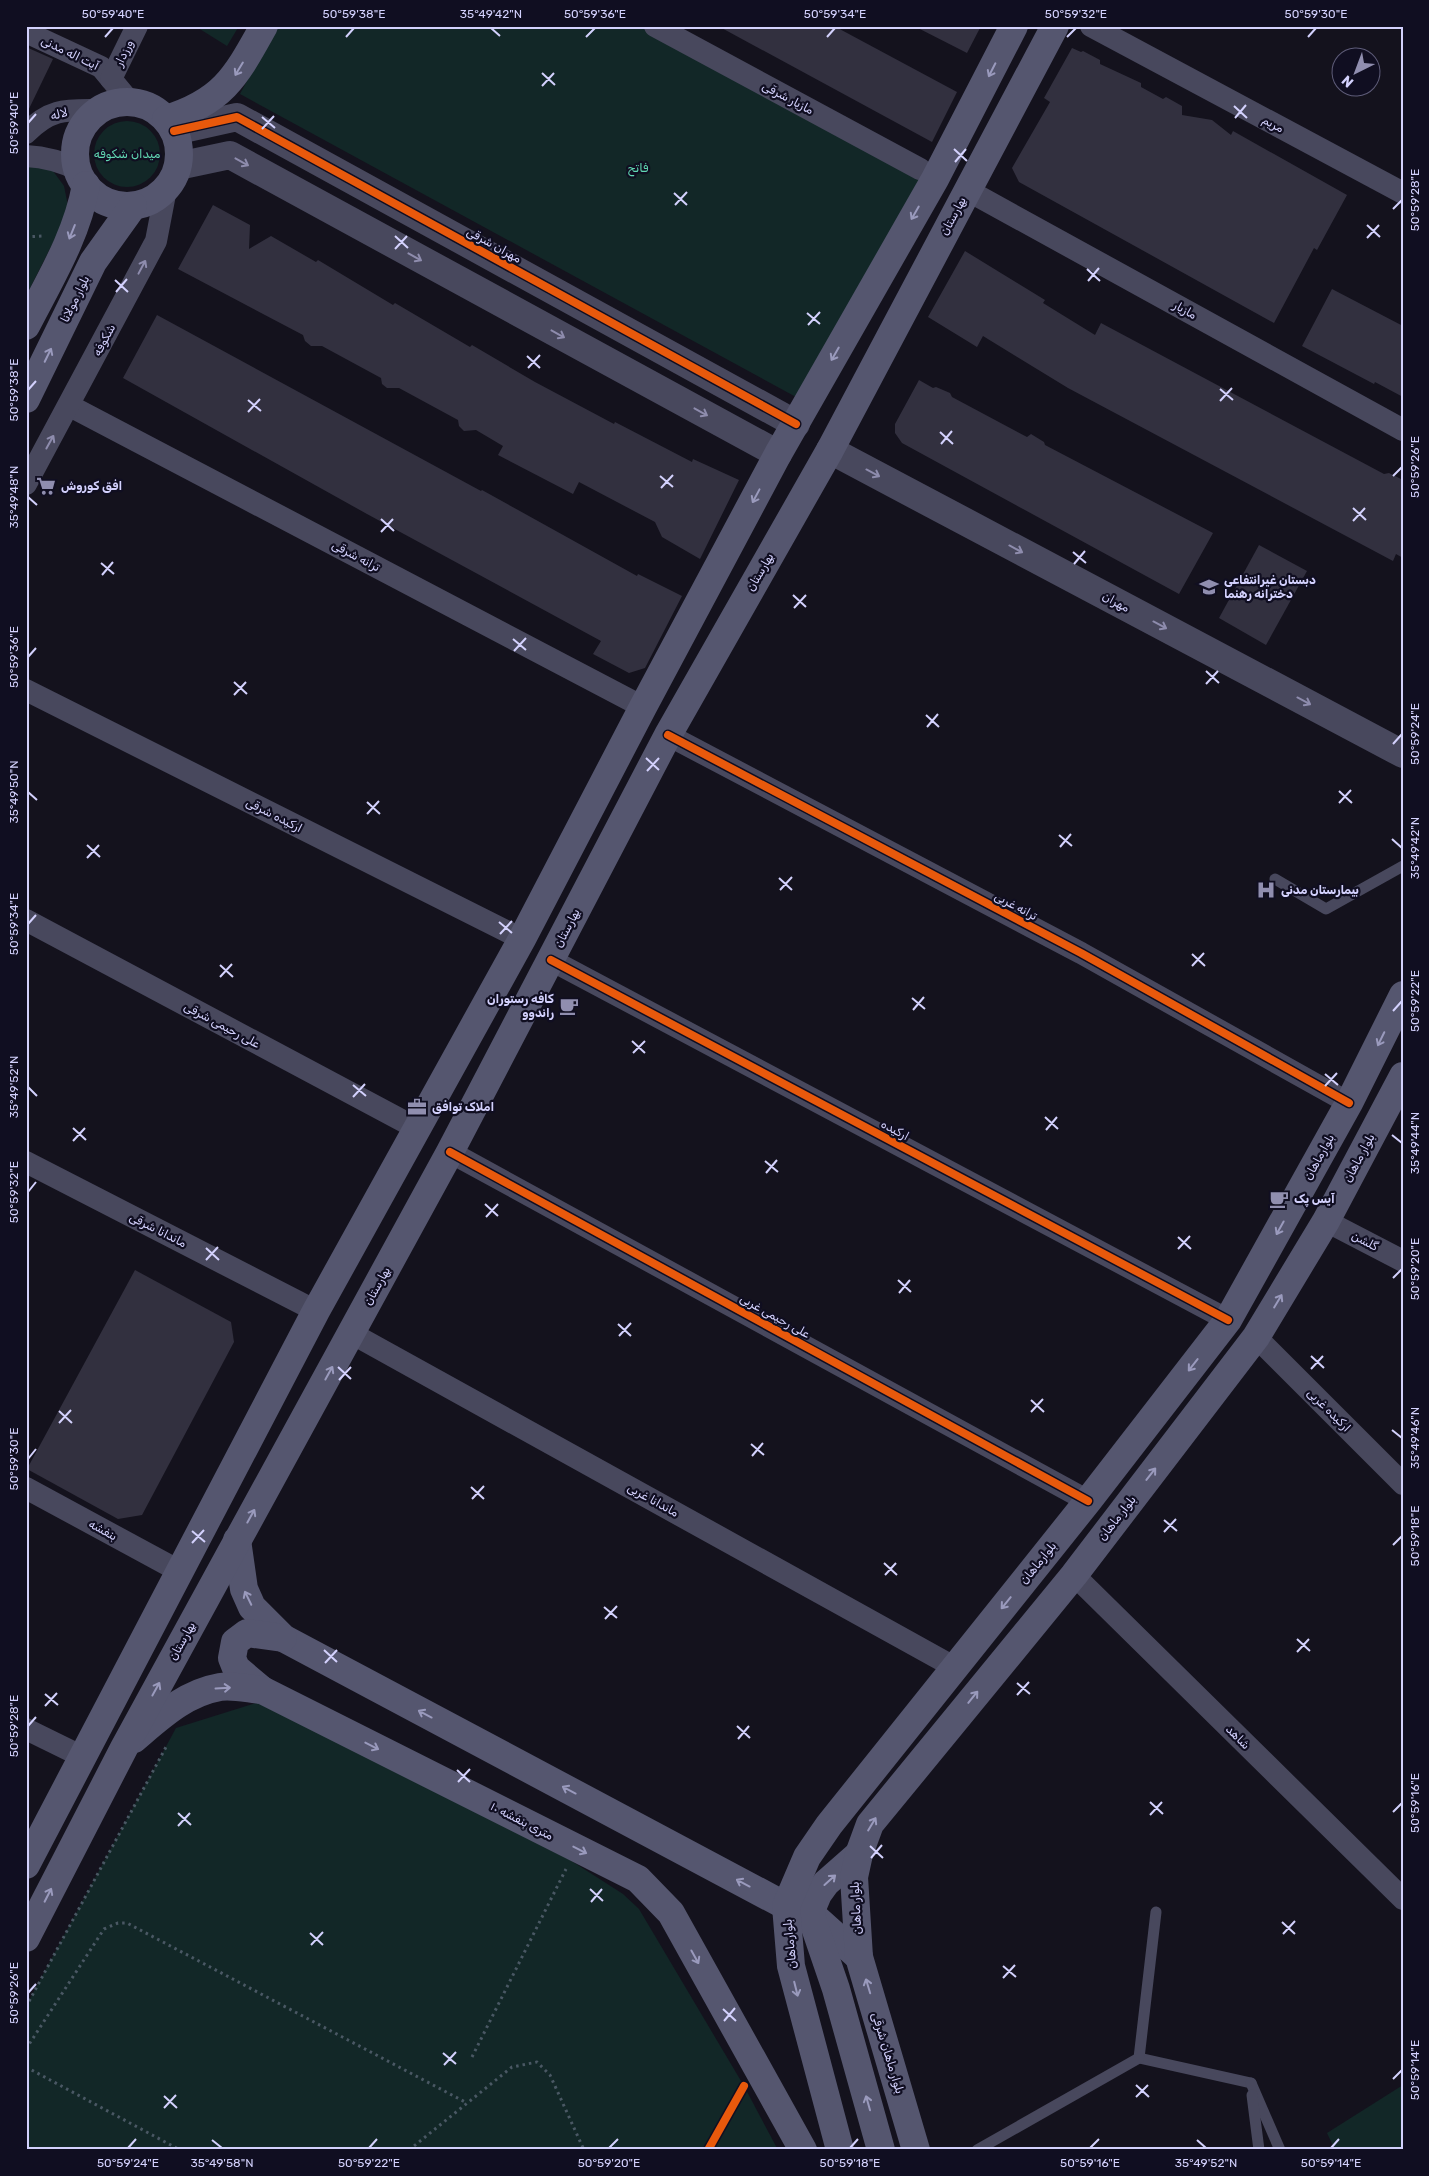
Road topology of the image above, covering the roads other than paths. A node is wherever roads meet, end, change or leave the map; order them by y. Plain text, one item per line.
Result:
1 (137, 26) edge
2 (264, 26) edge
3 (655, 26) edge
4 (1014, 26) edge
5 (1055, 26) edge
6 (1091, 26) edge
7 (26, 32) edge
8 (111, 79) junction
9 (130, 102) junction
10 (98, 110) junction
11 (170, 125) junction
12 (26, 133) edge
13 (26, 156) edge
14 (920, 170) dead end
15 (82, 178) junction
16 (172, 178) junction
17 (967, 190) junction
18 (1403, 193) edge
19 (133, 206) junction
20 (26, 326) edge
21 (26, 398) edge
22 (70, 406) junction
23 (796, 424) junction
24 (1403, 430) edge
25 (830, 450) junction
26 (778, 454) junction
27 (26, 484) edge
28 (26, 690) edge
29 (643, 707) junction
30 (668, 735) junction
31 (1403, 754) edge
32 (1403, 866) edge
33 (1275, 879) dead end
34 (26, 920) edge
35 (522, 940) junction
36 (551, 960) junction
37 (1403, 995) edge
38 (1403, 1076) edge
39 (1349, 1103) junction
40 (418, 1129) junction
41 (450, 1152) junction
42 (26, 1162) edge
43 (1326, 1221) junction
44 (1403, 1262) edge
45 (316, 1311) junction
46 (1228, 1320) junction
47 (351, 1333) junction
48 (1256, 1337) junction
49 (1403, 1484) edge
50 (26, 1488) edge
51 (1088, 1501) junction
52 (237, 1540) junction
53 (180, 1572) junction
54 (1074, 1575) junction
55 (283, 1638) junction
56 (954, 1667) junction
57 (262, 1690) junction
58 (26, 1729) edge
59 (124, 1748) junction
60 (83, 1757) junction
61 (859, 1854) junction
62 (26, 1865) edge
63 (1403, 1899) edge
64 (798, 1909) junction
65 (1156, 1912) dead end
66 (26, 1938) edge
67 (859, 1957) junction
68 (1139, 2058) junction
69 (1251, 2083) junction
70 (803, 2150) edge
71 (840, 2150) edge
72 (881, 2150) edge
73 (916, 2150) edge
74 (976, 2150) edge
75 (1259, 2150) edge
76 (1280, 2150) edge

1 - 8 street, ورزدار
2 -> 11 main road
3 - 14 street, مازیار شرقی
4 -> 23 main road
5 - 17 main road, بهارستان
6 - 18 street, مریم
7 - 8 street, آیت اله مدنی
8 - 9 street, آیت اله مدنی
9 - 10 main road
9 - 11 main road
10 - 12 street, لاله
10 - 15 main road
11 - 16 main road
11 - 23 street, مهران شرقی
13 - 15 street
15 - 19 main road
15 -> 20 main road
16 - 19 main road
22 -> 16 street, شکوفه
16 -> 26 street
17 - 24 street, مازیار
17 - 25 main road, بهارستان
21 -> 19 main road, بلوار مولانا
27 -> 22 street, شکوفه
22 - 29 street, ترانه شرقی
23 - 26 main road
25 - 30 main road, بهارستان
25 -> 31 street, مهران
26 -> 29 main road
28 - 35 street, ارکیده شرقی
29 - 35 main road
30 - 36 main road, بهارستان
30 - 39 street, ترانه غربی
32 - 33 lane
34 - 40 street, علی رحیمی شرقی
35 - 40 main road
36 - 41 main road, بهارستان
36 - 46 street, ارکیده
37 -> 39 main road, بلوارماهان
38 - 43 main road, بلوار ماهان
39 -> 46 main road, بلوارماهان
40 - 45 main road
41 - 47 main road, بهارستان
41 - 51 street, علی رحیمی غربی
42 - 45 street, ماندانا شرقی
43 - 44 street, گلشن
48 -> 43 main road, بلوار ماهان
45 - 53 main road
46 -> 51 main road, بلوارماهان
52 -> 47 main road, بهارستان
47 - 56 street, ماندانا غربی
48 - 49 street, ارکیده غربی
54 -> 48 main road, بلوار ماهان
50 - 53 street, بنفشه
51 -> 56 main road, بلوارماهان
55 -> 52 main road
59 -> 52 main road, بهارستان
53 - 60 main road
61 -> 54 main road, بلوار ماهان
54 - 63 street, شاهد
55 - 57 main road
64 -> 55 main road
56 - 64 main road, بلوارماهان
59 -> 57 main road, ۱۰ متری بنفشه
57 -> 70 main road, ۱۰ متری بنفشه
58 - 60 street
66 -> 59 main road, بهارستان
60 - 62 main road
64 -> 61 main road
61 - 67 main road, بلوار ماهان
64 - 67 main road
64 -> 71 main road, بلوارماهان
72 -> 64 main road
65 - 68 lane
73 -> 67 main road, بلوار ماهان شرقی
68 - 69 lane
68 - 74 lane
69 - 75 lane
69 - 76 lane

